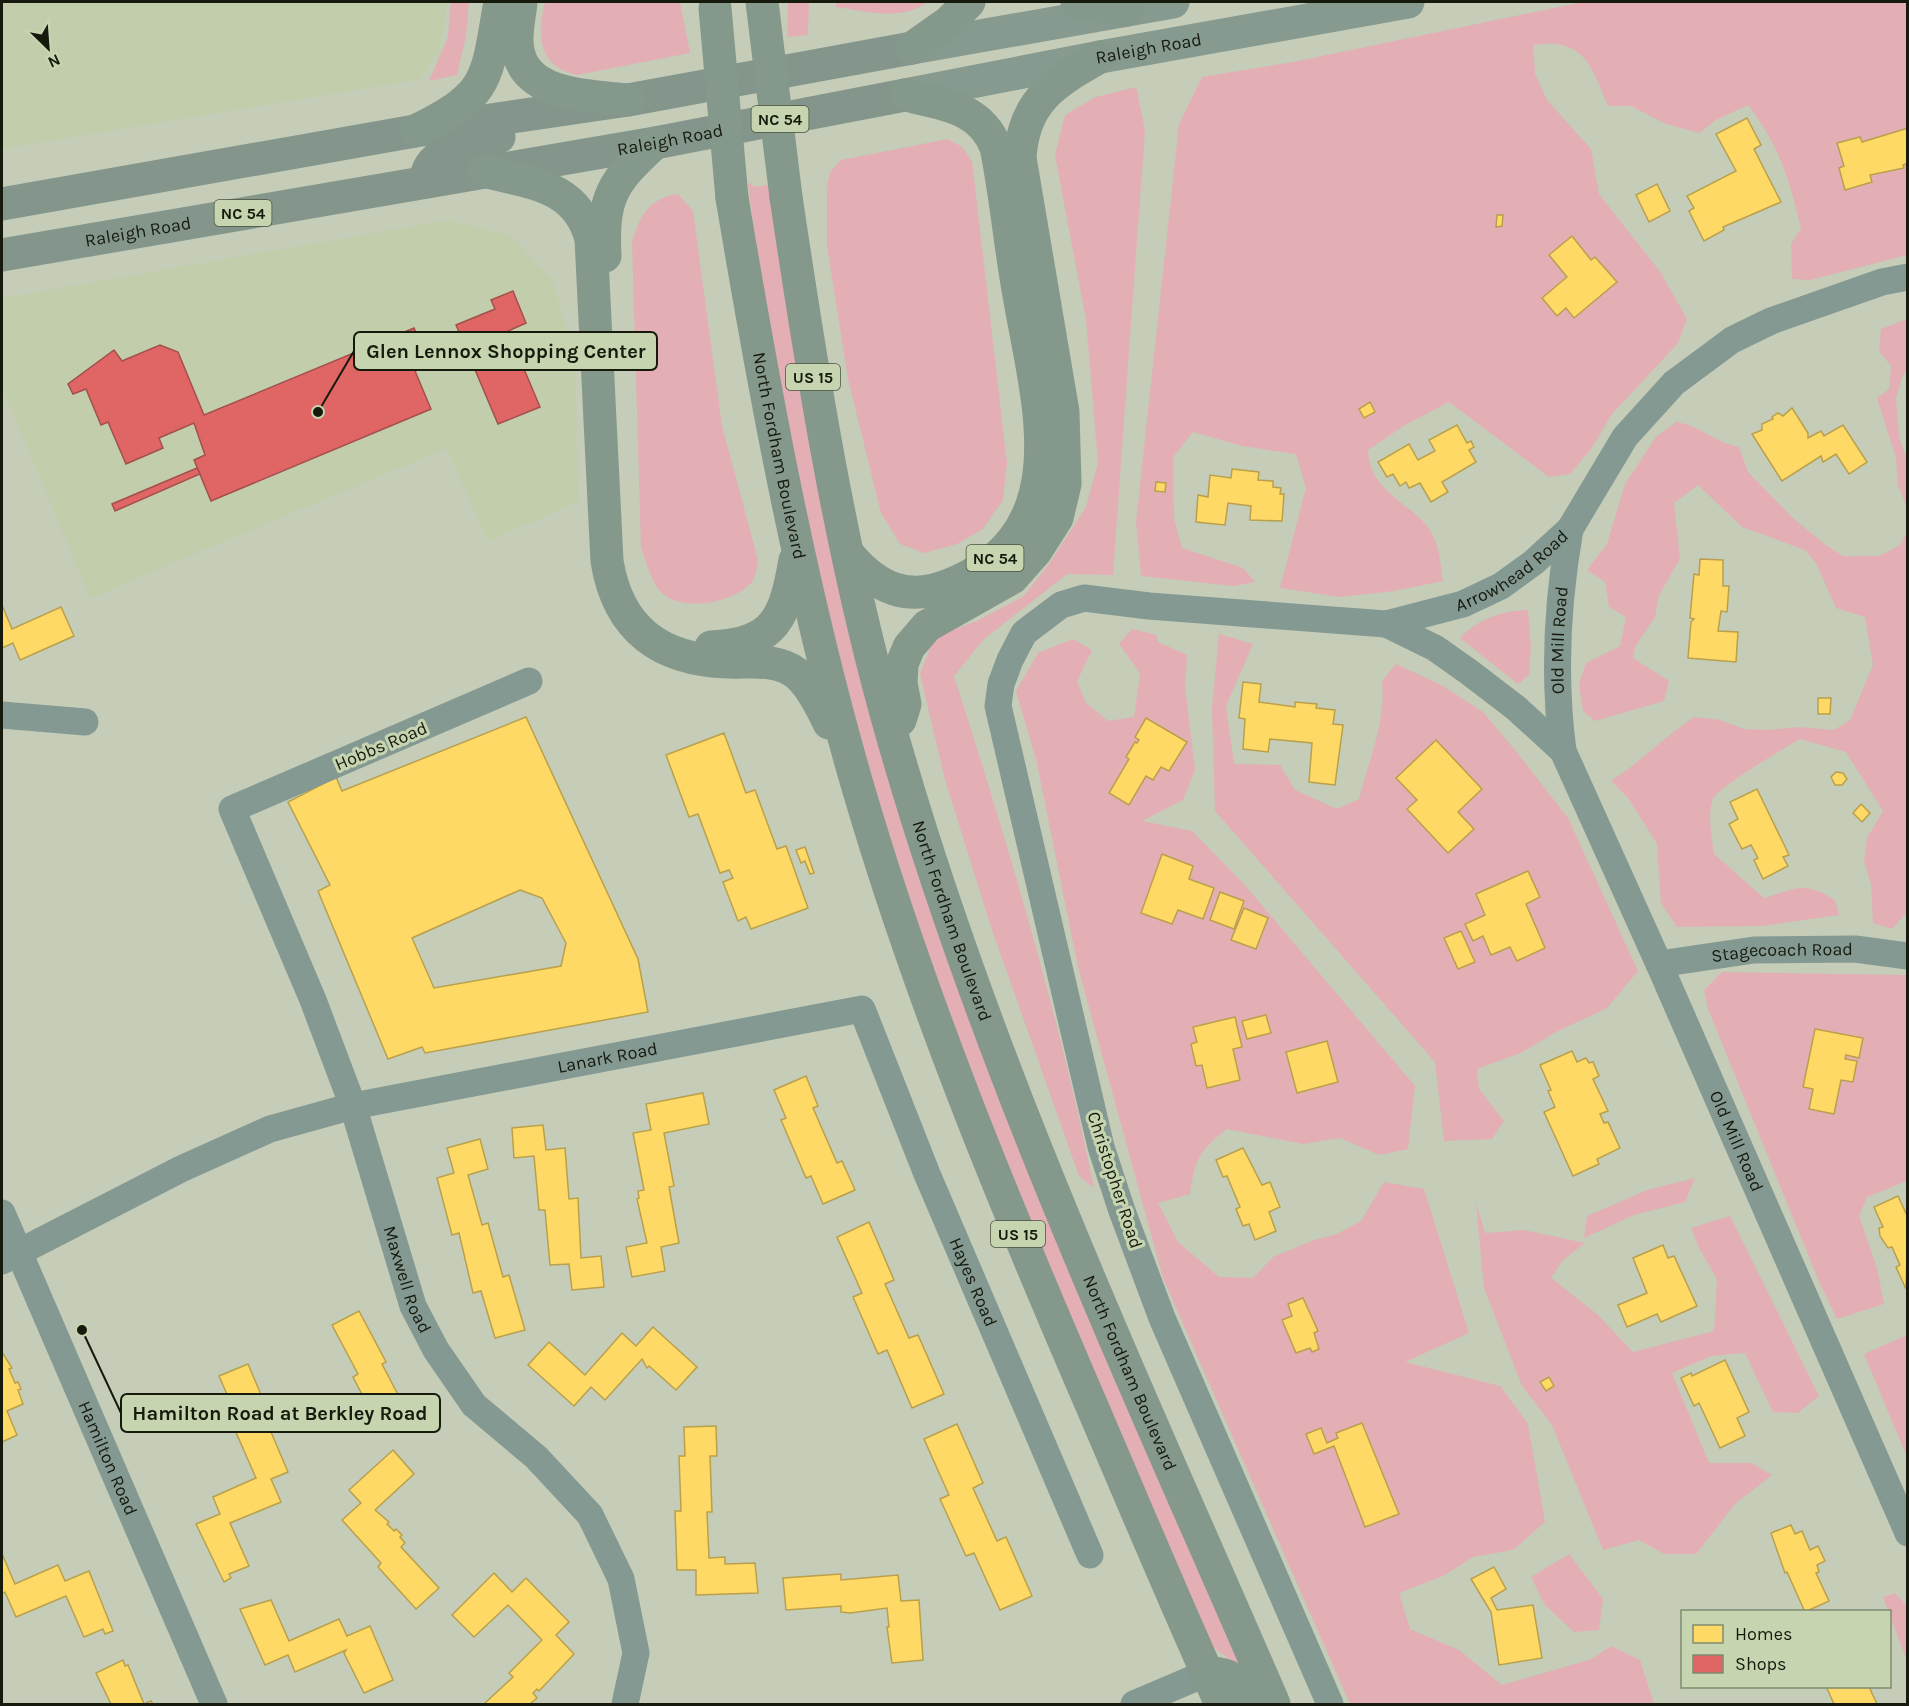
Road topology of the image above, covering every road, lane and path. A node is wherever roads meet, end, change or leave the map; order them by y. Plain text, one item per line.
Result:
1 (500, 2) edge
2 (521, 2) edge
3 (762, 2) edge
4 (969, 2) edge
5 (1077, 2) edge
6 (1173, 2) edge
7 (1408, 2) edge
8 (715, 5) edge
9 (1127, 9) junction
10 (912, 48) junction
11 (1100, 57) junction
12 (905, 95) junction
13 (628, 100) junction
14 (415, 132) junction
15 (655, 143) junction
16 (484, 171) junction
17 (426, 182) junction
18 (2, 204) edge
19 (2, 255) edge
20 (1908, 277) edge
21 (1570, 529) junction
22 (797, 546) junction
23 (849, 555) junction
24 (1386, 624) junction
25 (1024, 633) joint
26 (530, 681) dead end
27 (2, 715) edge
28 (85, 722) dead end
29 (893, 739) junction
30 (1563, 751) junction
31 (857, 784) junction
32 (232, 809) joint
33 (1908, 957) edge
34 (1659, 964) junction
35 (862, 1009) joint
36 (353, 1106) junction
37 (2, 1213) edge
38 (10, 1257) edge
39 (1908, 1533) edge
40 (1090, 1555) dead end
41 (1207, 1673) junction
42 (214, 1704) edge
43 (625, 1704) edge
44 (1134, 1704) edge
45 (1221, 1704) edge
46 (1250, 1704) edge
47 (1274, 1704) edge
48 (1330, 1704) edge

1 - 14 highway
2 - 13 highway
3 - 23 highway, North Fordham Boulevard / US 15, bridge
4 - 10 highway
5 - 9 highway
6 - 9 main road
7 - 11 main road, Raleigh Road
8 - 22 highway, North Fordham Boulevard / US 15, bridge
9 - 10 main road
10 - 13 main road
11 - 12 main road, Raleigh Road
11 - 29 highway
12 - 15 main road, Raleigh Road / NC 54
12 - 23 highway, NC 54
13 - 14 main road
13 - 17 main road
14 - 18 main road
15 - 16 main road, Raleigh Road / NC 54
15 - 22 highway
16 - 17 main road, Raleigh Road / NC 54
16 - 31 highway
17 - 19 main road, Raleigh Road / NC 54
20 - 21 street, Arrowhead Road
21 - 24 street, Arrowhead Road
21 - 30 street, Old Mill Road
22 - 31 highway, North Fordham Boulevard / US 15
23 - 29 highway, North Fordham Boulevard / US 15
24 - 25 street, Arrowhead Road
24 - 30 street, Old Mill Road
25 - 48 street, Christopher Road
26 - 32 street, Hobbs Road
27 - 28 street
29 - 47 highway, North Fordham Boulevard / US 15
30 - 34 street, Old Mill Road
31 - 41 highway, North Fordham Boulevard / US 15
32 - 36 street, Maxwell Road
33 - 34 street, Stagecoach Road
34 - 39 street, Old Mill Road
35 - 36 street, Lanark Road
35 - 40 street, Hayes Road
36 - 38 street, Lanark Road
36 - 43 street, Maxwell Road
37 - 38 street, Hamilton Road
38 - 42 street, Hamilton Road
41 - 44 street
41 - 45 highway, North Fordham Boulevard / US 15
41 - 46 highway

